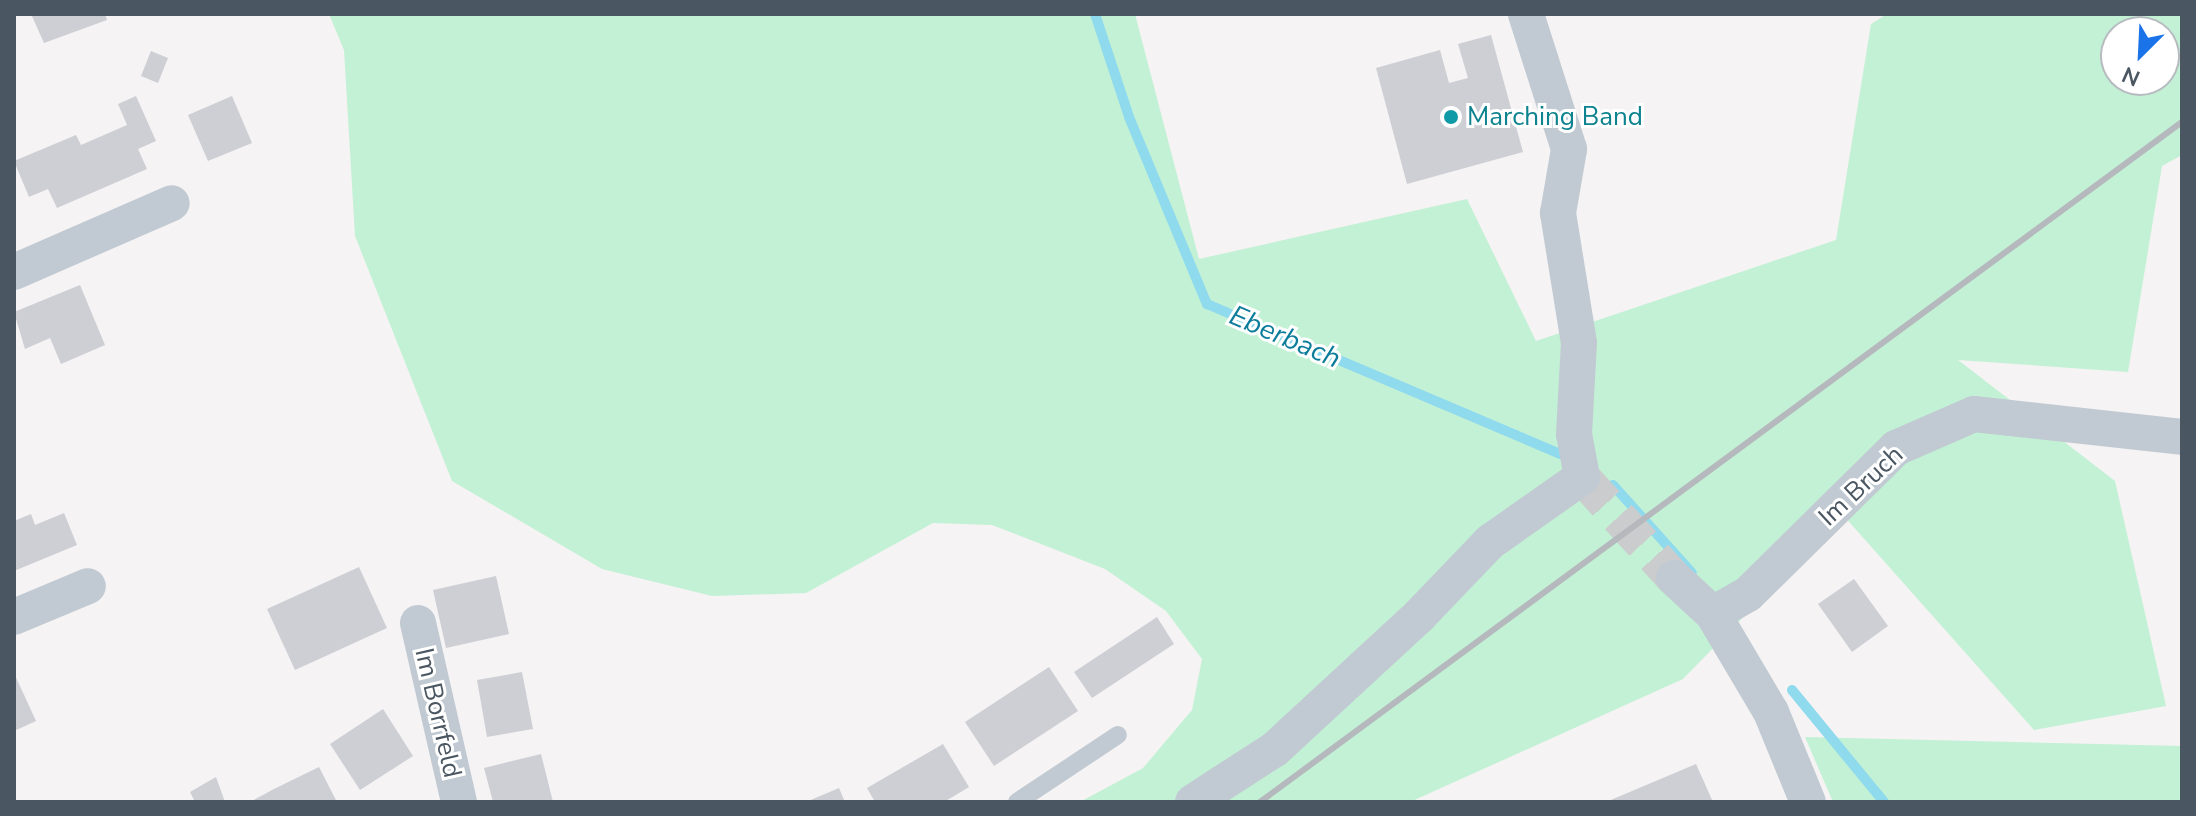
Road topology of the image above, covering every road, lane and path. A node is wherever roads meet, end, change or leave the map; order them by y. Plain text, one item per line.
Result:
1 (1526, 14) edge
2 (172, 203) dead end
3 (14, 272) edge
4 (2182, 437) edge
5 (1674, 578) tunnel mouth
6 (88, 586) dead end
7 (1713, 614) junction
8 (14, 617) edge
9 (418, 623) dead end
10 (1118, 735) dead end
11 (459, 802) edge
12 (1017, 802) edge
13 (1193, 802) edge
14 (1808, 802) edge

1 - 13 street
2 - 3 street
4 - 7 street, Im Bruch
5 - 7 street
6 - 8 street
7 - 14 street
9 - 11 street, Im Borrfeld
10 - 12 lane

